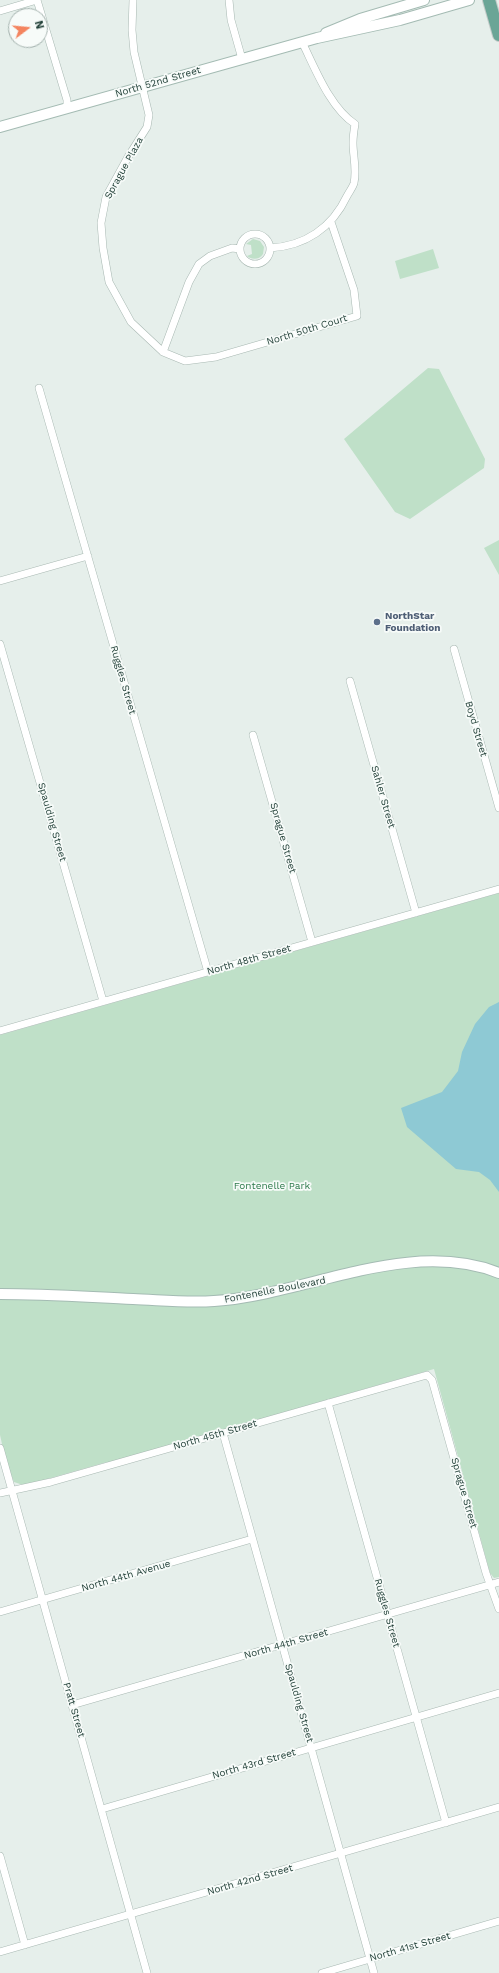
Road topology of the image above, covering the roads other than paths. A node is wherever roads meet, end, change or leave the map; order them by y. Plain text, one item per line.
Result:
1 (37, 0) edge
2 (133, 0) edge
3 (229, 0) edge
4 (424, 0) edge
5 (469, 0) edge
6 (489, 0) edge
7 (0, 11) edge
8 (499, 34) edge
9 (317, 38) junction
10 (302, 42) junction
11 (242, 59) junction
12 (142, 86) junction
13 (67, 108) junction
14 (0, 127) edge
15 (331, 222) junction
16 (270, 248) junction
17 (240, 249) junction
18 (163, 352) junction
19 (39, 388) dead end
20 (88, 556) junction
21 (0, 581) edge
22 (0, 644) edge
23 (454, 649) dead end
24 (350, 681) dead end
25 (254, 735) dead end
26 (499, 808) edge
27 (499, 889) edge
28 (416, 913) junction
29 (312, 942) junction
30 (208, 972) junction
31 (103, 1001) junction
32 (0, 1031) edge
33 (499, 1273) edge
34 (0, 1294) edge
35 (430, 1376) joint
36 (328, 1403) junction
37 (223, 1433) junction
38 (0, 1448) edge
39 (12, 1490) junction
40 (0, 1493) edge
41 (252, 1539) junction
42 (499, 1582) edge
43 (491, 1584) junction
44 (43, 1600) junction
45 (499, 1609) edge
46 (0, 1612) edge
47 (387, 1614) junction
48 (282, 1645) junction
49 (499, 1693) edge
50 (72, 1705) junction
51 (416, 1717) junction
52 (311, 1748) junction
53 (499, 1807) edge
54 (102, 1809) junction
55 (446, 1823) junction
56 (341, 1853) junction
57 (0, 1856) edge
58 (131, 1914) junction
59 (499, 1921) edge
60 (25, 1945) junction
61 (0, 1952) edge
62 (370, 1959) junction
63 (147, 1973) edge
64 (322, 1973) edge
65 (374, 1973) edge

1 - 7 street
1 - 13 street
2 - 12 street, Sprague Plaza
3 - 11 street
4 - 9 main road, North 52nd Street
5 - 9 main road, North 52nd Street
6 - 8 main road
9 - 10 main road, North 52nd Street
10 - 11 main road, North 52nd Street
10 - 15 street
11 - 12 main road, North 52nd Street
12 - 13 main road, North 52nd Street
12 - 18 street, Sprague Plaza
13 - 14 main road, North 52nd Street
15 - 16 street
15 - 18 street, North 50th Court
16 - 17 street
16 - 17 street
17 - 18 street
19 - 20 street, Ruggles Street
20 - 21 street
20 - 30 street, Ruggles Street
22 - 31 street, Spaulding Street
23 - 26 street, Boyd Street
24 - 28 street, Sahler Street
25 - 29 street, Sprague Street
27 - 28 street, North 48th Street
28 - 29 street, North 48th Street
29 - 30 street, North 48th Street
30 - 31 street, North 48th Street
31 - 32 street, North 48th Street
33 - 34 main road, Fontenelle Boulevard
35 - 36 street, North 45th Street
35 - 43 street, Sprague Street
36 - 37 street, North 45th Street
36 - 47 street, Ruggles Street
37 - 39 street, North 45th Street
37 - 41 street, Spaulding Street
38 - 39 street, Pratt Street
39 - 40 street, North 45th Street
39 - 44 street, Pratt Street
41 - 44 street, North 44th Avenue
41 - 48 street, Spaulding Street
42 - 43 street, North 44th Street
43 - 45 street, Sprague Street
43 - 47 street, North 44th Street
44 - 46 street, North 44th Avenue
44 - 50 street, Pratt Street
47 - 48 street, North 44th Street
47 - 51 street, Ruggles Street
48 - 50 street, North 44th Street
48 - 52 street, Spaulding Street
49 - 51 street, North 43rd Street
50 - 54 street, Pratt Street
51 - 52 street, North 43rd Street
51 - 55 street, Ruggles Street
52 - 54 street, North 43rd Street
52 - 56 street, Spaulding Street
53 - 55 street, North 42nd Street
54 - 58 street, Pratt Street
55 - 56 street, North 42nd Street
56 - 58 street, North 42nd Street
56 - 62 street, Spaulding Street
57 - 60 street
58 - 60 street, North 42nd Street
58 - 63 street, Pratt Street
59 - 62 street, North 41st Street
60 - 61 street, North 42nd Street
62 - 64 street, North 41st Street
62 - 65 street, Spaulding Street

